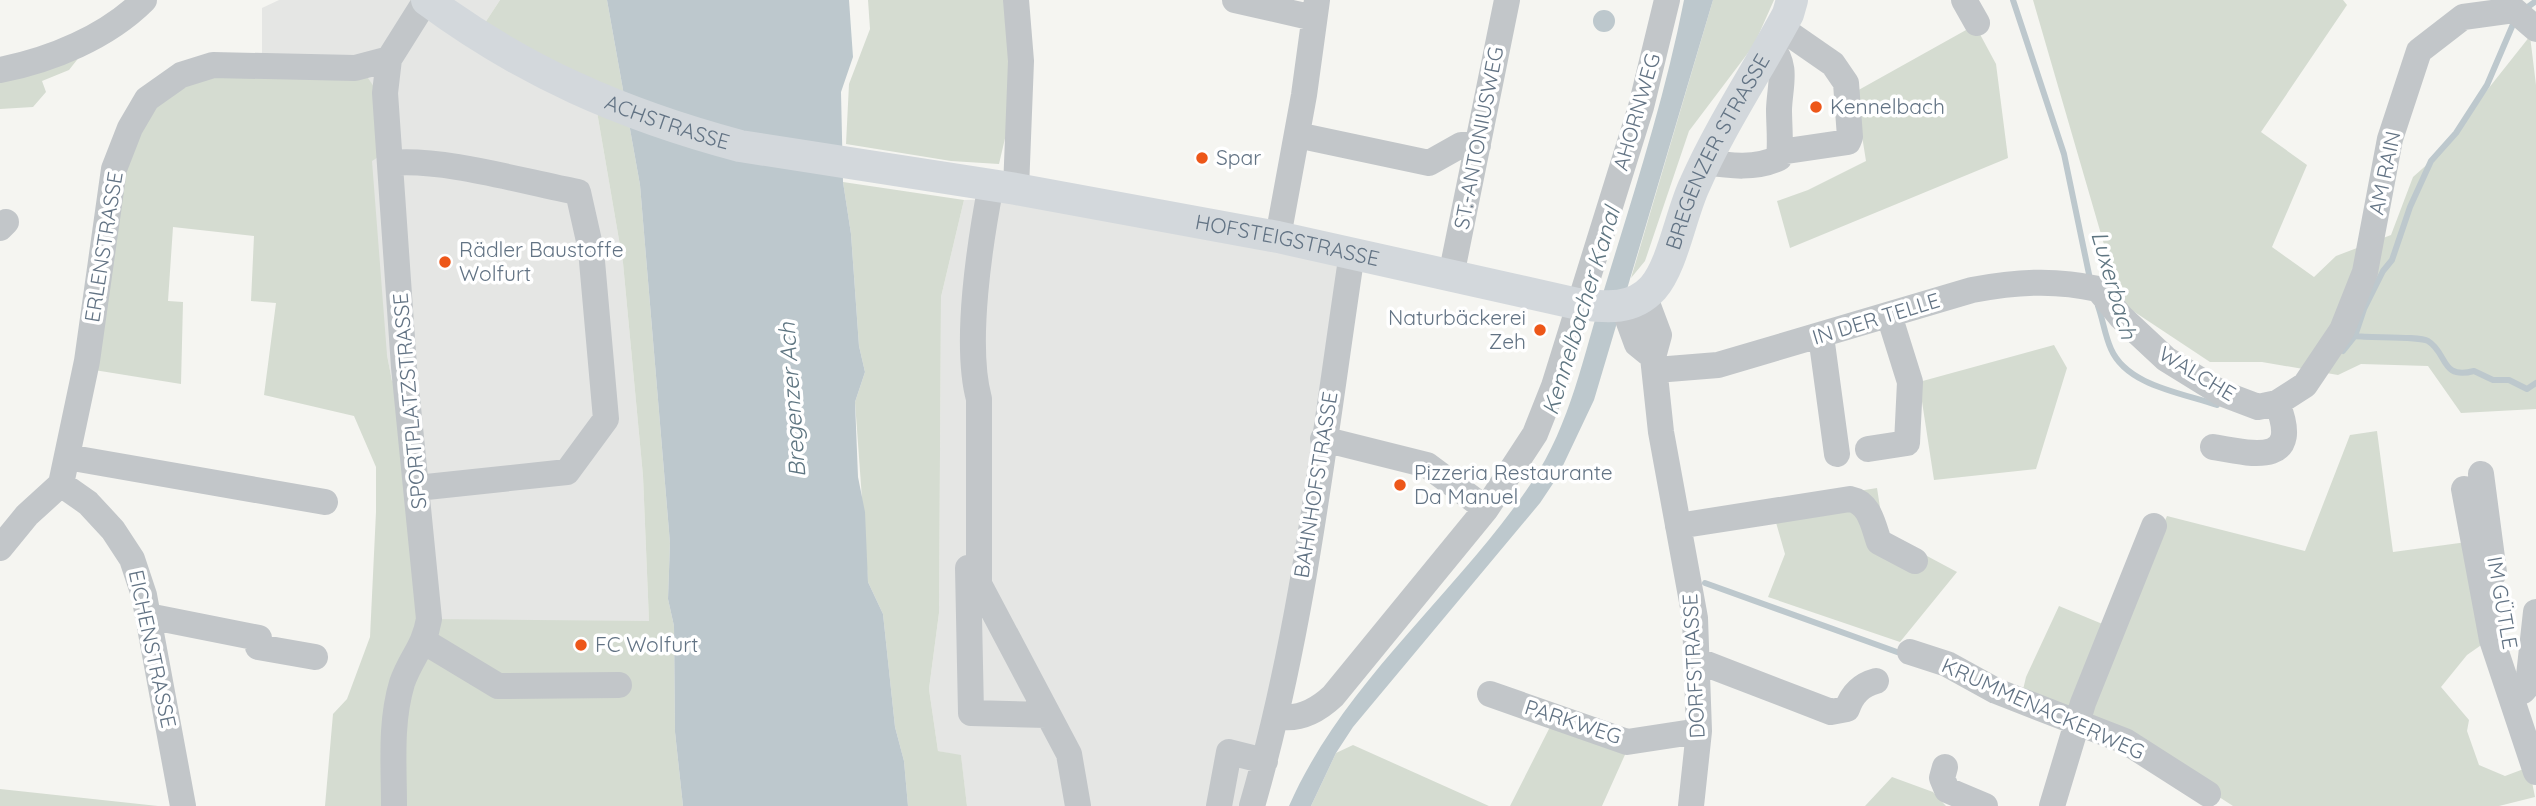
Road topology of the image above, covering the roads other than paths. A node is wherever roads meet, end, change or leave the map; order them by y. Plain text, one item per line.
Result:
1 (144, 0) edge
2 (426, 0) edge
3 (1016, 0) edge
4 (1235, 0) edge
5 (1507, 0) edge
6 (1667, 0) edge
7 (1964, 0) edge
8 (1315, 9) edge
9 (1977, 23) dead end
10 (1781, 25) edge
11 (2536, 29) edge
12 (389, 59) junction
13 (0, 70) edge
14 (1297, 135) junction
15 (1478, 145) junction
16 (1780, 152) junction
17 (1705, 162) junction
18 (391, 163) junction
19 (934, 176) joint
20 (1003, 187) junction
21 (1278, 237) junction
22 (1352, 253) junction
23 (1451, 276) junction
24 (2088, 287) joint
25 (1635, 300) junction
26 (1578, 304) junction
27 (1889, 315) junction
28 (1821, 336) junction
29 (1654, 364) junction
30 (974, 379) junction
31 (2280, 410) junction
32 (1323, 439) junction
33 (2213, 447) dead end
34 (1868, 449) dead end
35 (1837, 454) dead end
36 (67, 457) junction
37 (61, 484) junction
38 (417, 488) junction
39 (325, 502) dead end
40 (1486, 509) junction
41 (1678, 526) junction
42 (2154, 526) dead end
43 (0, 548) edge
44 (1915, 561) dead end
45 (2536, 612) edge
46 (148, 616) junction
47 (425, 642) junction
48 (1910, 652) dead end
49 (315, 657) dead end
50 (1696, 660) junction
51 (1876, 681) dead end
52 (619, 685) dead end
53 (2522, 691) junction
54 (1490, 694) dead end
55 (1047, 715) junction
56 (1276, 716) junction
57 (2076, 722) junction
58 (2536, 728) edge
59 (1699, 732) junction
60 (1265, 761) junction
61 (1945, 767) dead end
62 (2536, 772) edge
63 (2208, 794) dead end
64 (183, 806) edge
65 (394, 806) edge
66 (1078, 806) edge
67 (1219, 806) edge
68 (1252, 806) edge
69 (1691, 806) edge
70 (1985, 806) edge
71 (2052, 806) edge

1 - 13 street
2 - 12 street, SPORTPLATZSTRASSE
2 - 19 main road, ACHSTRASSE
3 - 20 street
4 - 8 street
5 - 15 street, ST.-ANTONIUSWEG
6 - 26 street, AHORNWEG
7 - 9 street
8 - 14 street
10 - 16 street
10 - 16 street
10 - 17 main road, BREGENZER STRASSE
11 - 31 street, AM RAIN
12 - 18 street, SPORTPLATZSTRASSE
12 - 36 street, ERLENSTRASSE
14 - 15 street
14 - 21 street
15 - 23 street, ST.-ANTONIUSWEG
16 - 17 street
17 - 25 main road, BREGENZER STRASSE
18 - 38 street, SPORTPLATZSTRASSE
18 - 38 street
19 - 20 main road, HOFSTEIGSTRASSE
20 - 21 main road, HOFSTEIGSTRASSE
20 - 30 street
21 - 22 main road, HOFSTEIGSTRASSE
22 - 23 main road, HOFSTEIGSTRASSE
22 - 32 street, BAHNHOFSTRASSE
23 - 26 main road, HOFSTEIGSTRASSE
24 - 27 street, IN DER TELLE
24 - 31 street, WALCHE
25 - 26 main road, HOFSTEIGSTRASSE
25 - 29 street
26 - 40 street, AHORNWEG
27 - 28 street, IN DER TELLE
27 - 34 street
28 - 29 street, IN DER TELLE
28 - 35 street
29 - 41 street, DORFSTRASSE
30 - 55 street
30 - 55 street
31 - 33 street
32 - 40 street
32 - 56 street, BAHNHOFSTRASSE
36 - 37 street, ERLENSTRASSE
36 - 39 street
37 - 43 street
37 - 46 street, EICHENSTRASSE
38 - 47 street, SPORTPLATZSTRASSE
40 - 56 street, AHORNWEG
41 - 44 street
41 - 50 street, DORFSTRASSE
42 - 57 street
45 - 53 street
46 - 49 street
46 - 64 street, EICHENSTRASSE
47 - 52 street
47 - 65 street, SPORTPLATZSTRASSE
48 - 57 street, KRUMMENACKERWEG
50 - 51 street
50 - 59 street, DORFSTRASSE
53 - 58 street, IM GÜTLE
53 - 62 street, IM GÜTLE
54 - 59 street, PARKWEG
55 - 66 street
56 - 60 street, BAHNHOFSTRASSE
57 - 63 street, KRUMMENACKERWEG
57 - 71 street
59 - 69 street, DORFSTRASSE
60 - 67 street
60 - 68 street, BAHNHOFSTRASSE
61 - 70 street

